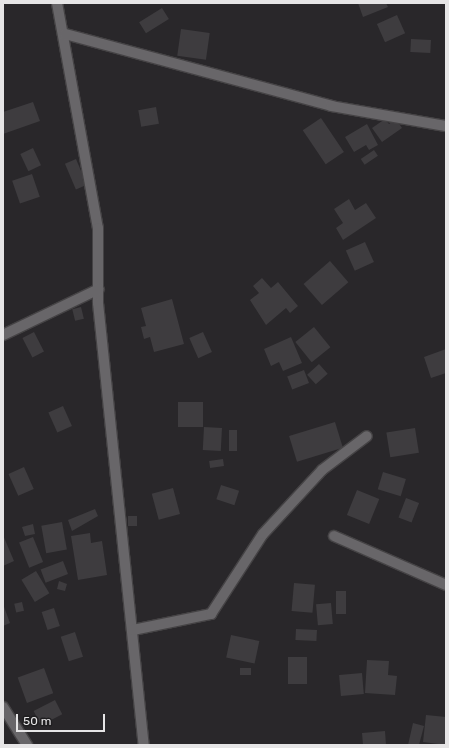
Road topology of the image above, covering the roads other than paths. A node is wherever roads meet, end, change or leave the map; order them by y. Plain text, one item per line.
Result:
1 (57, 3) edge
2 (65, 34) junction
3 (446, 126) edge
4 (99, 288) junction
5 (3, 335) edge
6 (367, 436) dead end
7 (334, 536) dead end
8 (446, 585) edge
9 (133, 630) junction
10 (3, 707) edge
11 (27, 745) edge
12 (144, 745) edge

1 - 2 street
2 - 3 street
2 - 4 street
4 - 5 street
4 - 9 street
6 - 9 street
7 - 8 street
9 - 12 street
10 - 11 street

